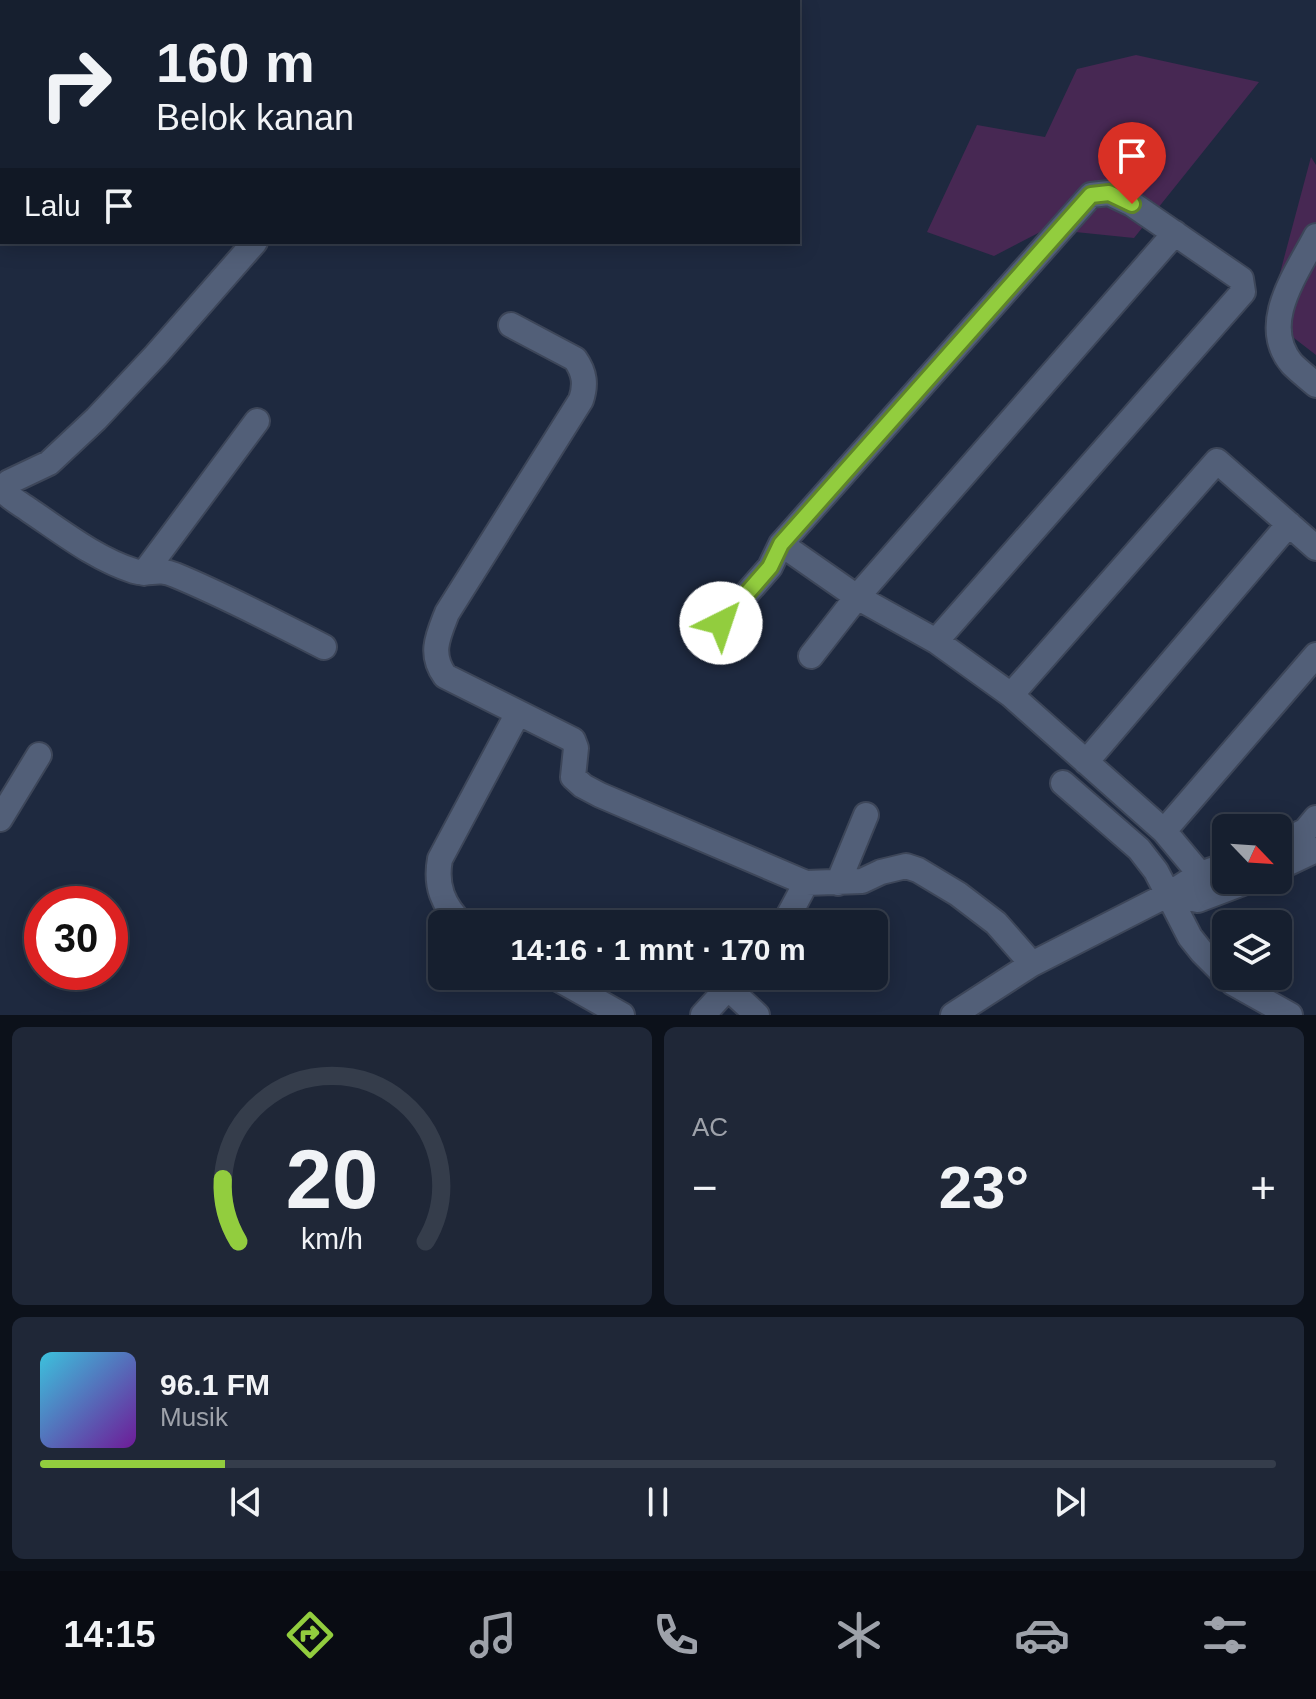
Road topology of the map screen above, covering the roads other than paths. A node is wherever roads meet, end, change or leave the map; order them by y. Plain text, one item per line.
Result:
1 (1175, 233) junction
2 (1316, 236) edge
3 (253, 244) edge
4 (511, 325) dead end
5 (1316, 385) edge
6 (257, 421) dead end
7 (2, 487) edge
8 (1289, 524) junction
9 (781, 544) junction
10 (1316, 548) edge
11 (144, 573) junction
12 (857, 597) junction
13 (721, 623) dead end
14 (936, 641) junction
15 (324, 647) dead end
16 (1316, 655) edge
17 (811, 656) dead end
18 (1011, 695) junction
19 (518, 713) junction
20 (39, 755) dead end
21 (1086, 762) junction
22 (1063, 783) dead end
23 (866, 815) dead end
24 (1316, 818) edge
25 (0, 819) edge
26 (1164, 831) junction
27 (1292, 838) edge
28 (1316, 850) edge
29 (1292, 861) edge
30 (1212, 870) edge
31 (1200, 874) junction
32 (806, 883) junction
33 (838, 883) junction
34 (1169, 894) junction
35 (1214, 894) edge
36 (450, 910) edge
37 (792, 910) edge
38 (1212, 962) edge
39 (1032, 964) junction
40 (578, 990) edge
41 (726, 990) edge
42 (740, 990) edge
43 (1243, 990) edge
44 (1274, 1011) edge
45 (622, 1015) edge
46 (703, 1015) edge
47 (757, 1015) edge
48 (953, 1015) edge

1 - 9 street
1 - 12 street
1 - 14 street
2 - 5 street
3 - 7 street
4 - 19 street
6 - 11 street
7 - 11 street
8 - 10 street
8 - 18 street
8 - 21 street
9 - 12 street
9 - 13 street
11 - 15 street
12 - 14 street
12 - 17 street
14 - 18 street
16 - 26 street
18 - 21 street
19 - 32 street
19 - 36 street
20 - 25 street
21 - 26 street
22 - 34 street
23 - 33 street
24 - 27 street
26 - 31 street
28 - 29 street
30 - 31 street
31 - 34 street
32 - 33 street
32 - 37 street
33 - 39 street
34 - 35 street
34 - 38 street
34 - 39 street
39 - 48 street
40 - 45 street
41 - 46 street
42 - 47 street
43 - 44 street

